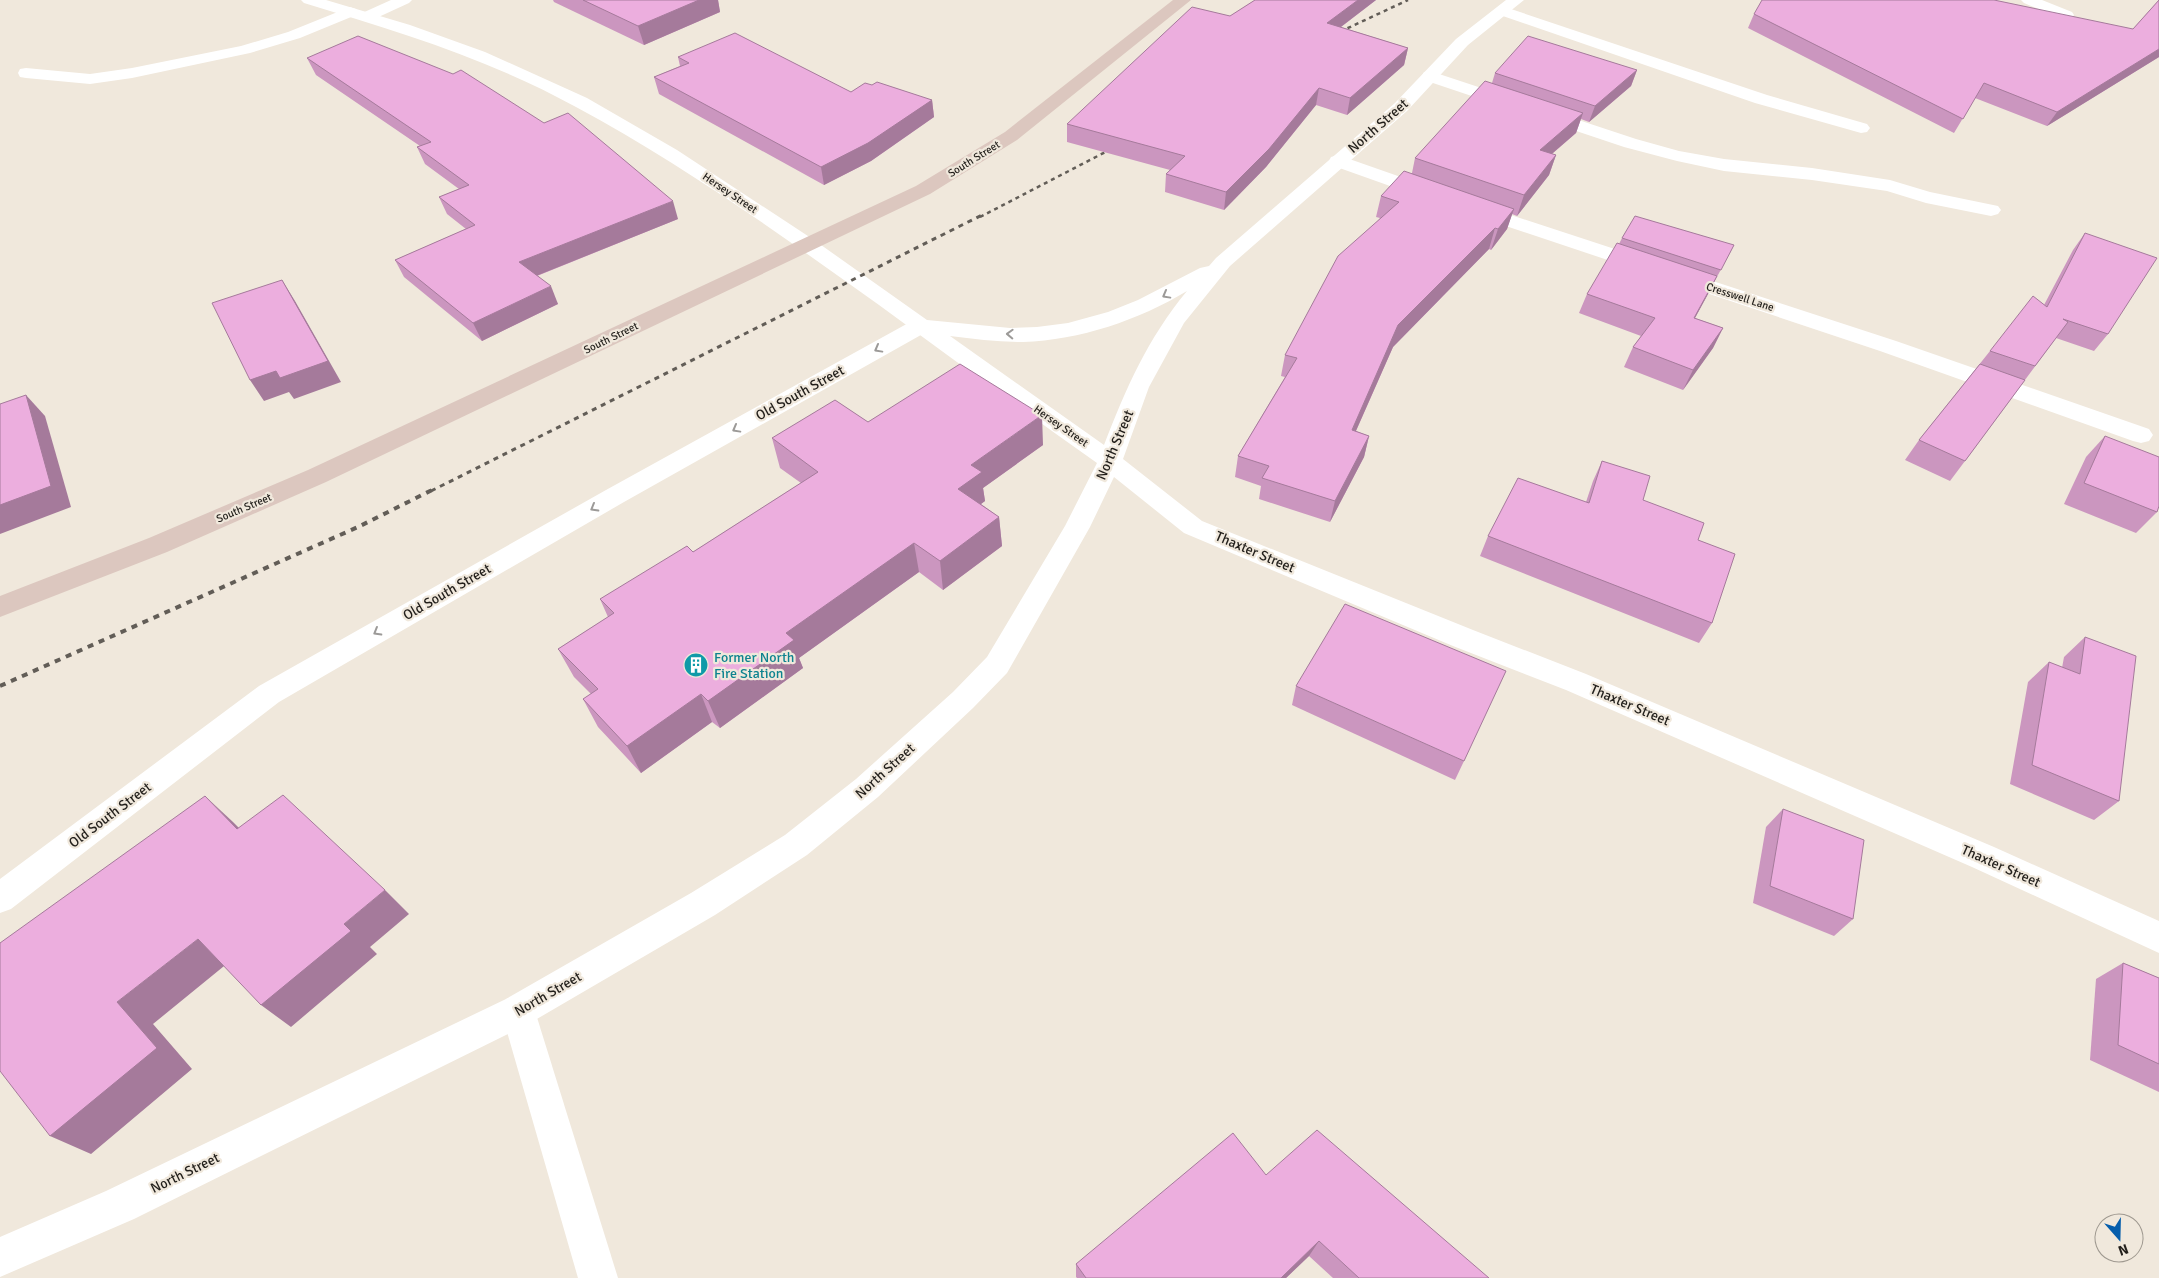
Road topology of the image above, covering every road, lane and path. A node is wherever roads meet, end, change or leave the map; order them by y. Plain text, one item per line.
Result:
1 (309, 0) edge
2 (404, 0) edge
3 (1183, 0) edge
4 (2029, 0) edge
5 (1509, 6) edge
6 (358, 15) junction
7 (2066, 15) edge
8 (26, 73) dead end
9 (1430, 76) junction
10 (1861, 128) dead end
11 (1338, 161) junction
12 (1990, 210) dead end
13 (807, 244) junction
14 (1223, 262) junction
15 (920, 326) junction
16 (2141, 435) dead end
17 (1110, 461) junction
18 (0, 607) edge
19 (0, 898) edge
20 (2159, 937) edge
21 (518, 1011) junction
22 (0, 1257) edge
23 (598, 1278) edge

1 - 6 street, Hersey Street
2 - 6 street
3 - 13 main road, South Street
4 - 7 street
5 - 9 street, North Street
5 - 10 street
6 - 8 street
6 - 13 street, Hersey Street
9 - 11 street, North Street
9 - 12 street
11 - 14 street, North Street
11 - 16 street, Cresswell Lane
13 - 15 street, Hersey Street
13 - 18 main road, South Street
14 -> 15 street
14 - 17 street, North Street
15 - 17 street, Hersey Street
15 -> 19 street, Old South Street
17 - 20 street, Thaxter Street
17 - 21 street, North Street
21 - 22 street, North Street
21 - 23 street

